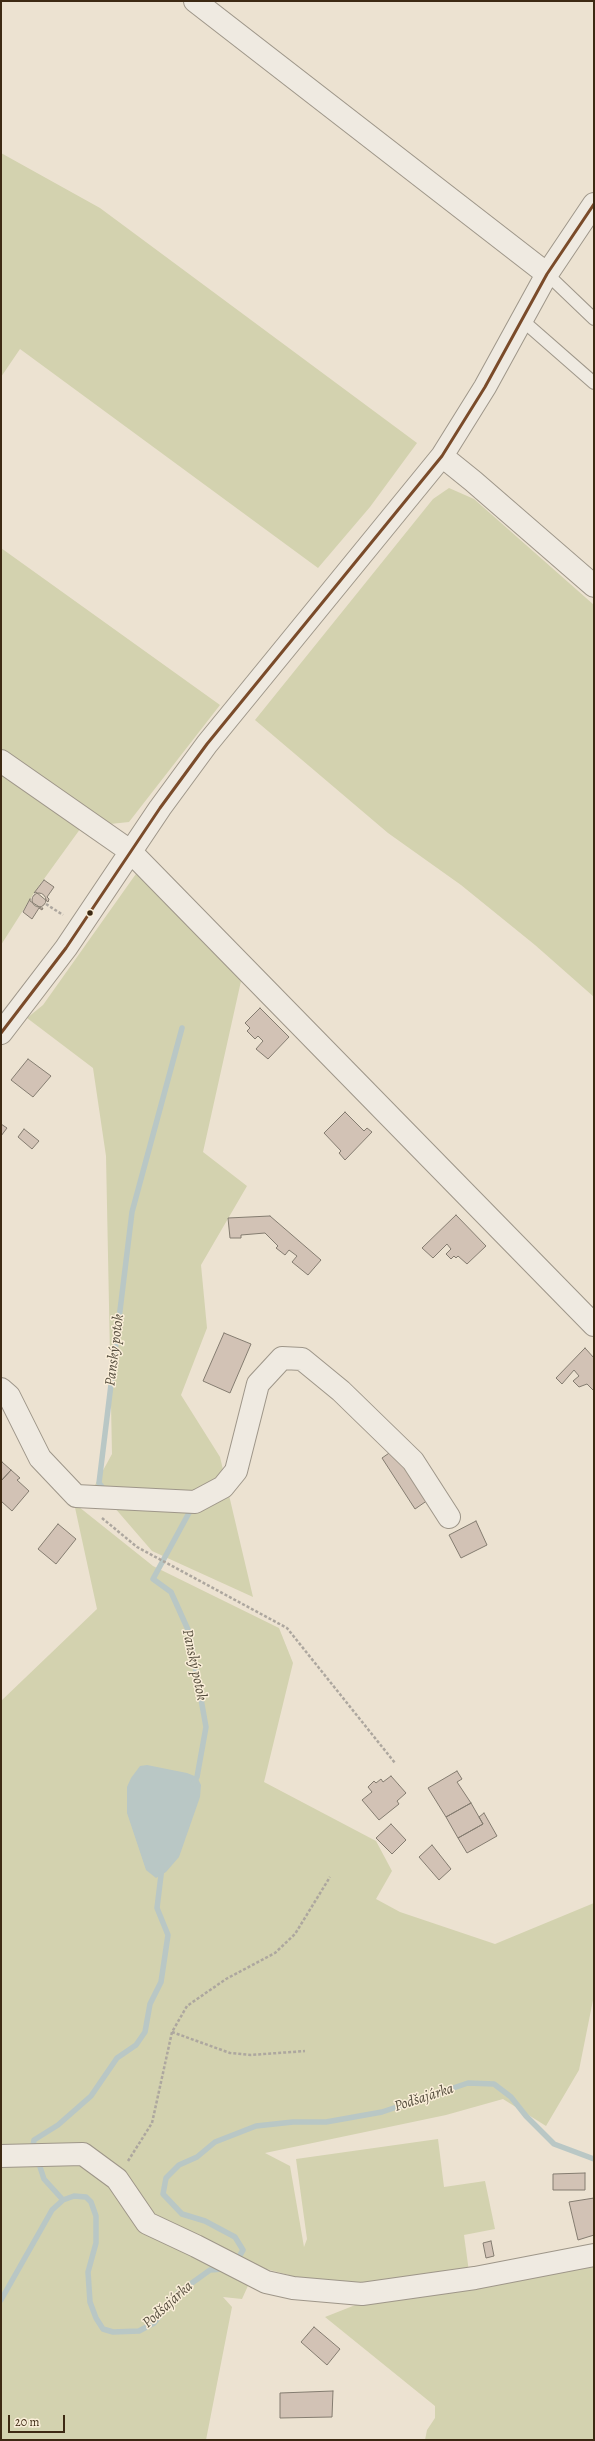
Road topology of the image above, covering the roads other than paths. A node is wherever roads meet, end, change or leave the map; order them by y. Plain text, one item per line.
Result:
1 (195, 1) edge
2 (594, 204) edge
3 (547, 274) junction
4 (594, 319) edge
5 (522, 320) junction
6 (594, 383) edge
7 (442, 456) junction
8 (594, 586) edge
9 (1, 761) edge
10 (130, 851) junction
11 (1, 1033) edge
12 (594, 1325) edge
13 (1, 1389) edge
14 (449, 1517) dead end
15 (1, 2156) edge
16 (594, 2255) edge

1 - 3 street
2 - 3 street
3 - 4 lane
3 - 5 street
5 - 6 lane
5 - 7 street
7 - 8 street
7 - 10 street
9 - 10 street
10 - 11 street
10 - 12 street
13 - 14 street
15 - 16 street

